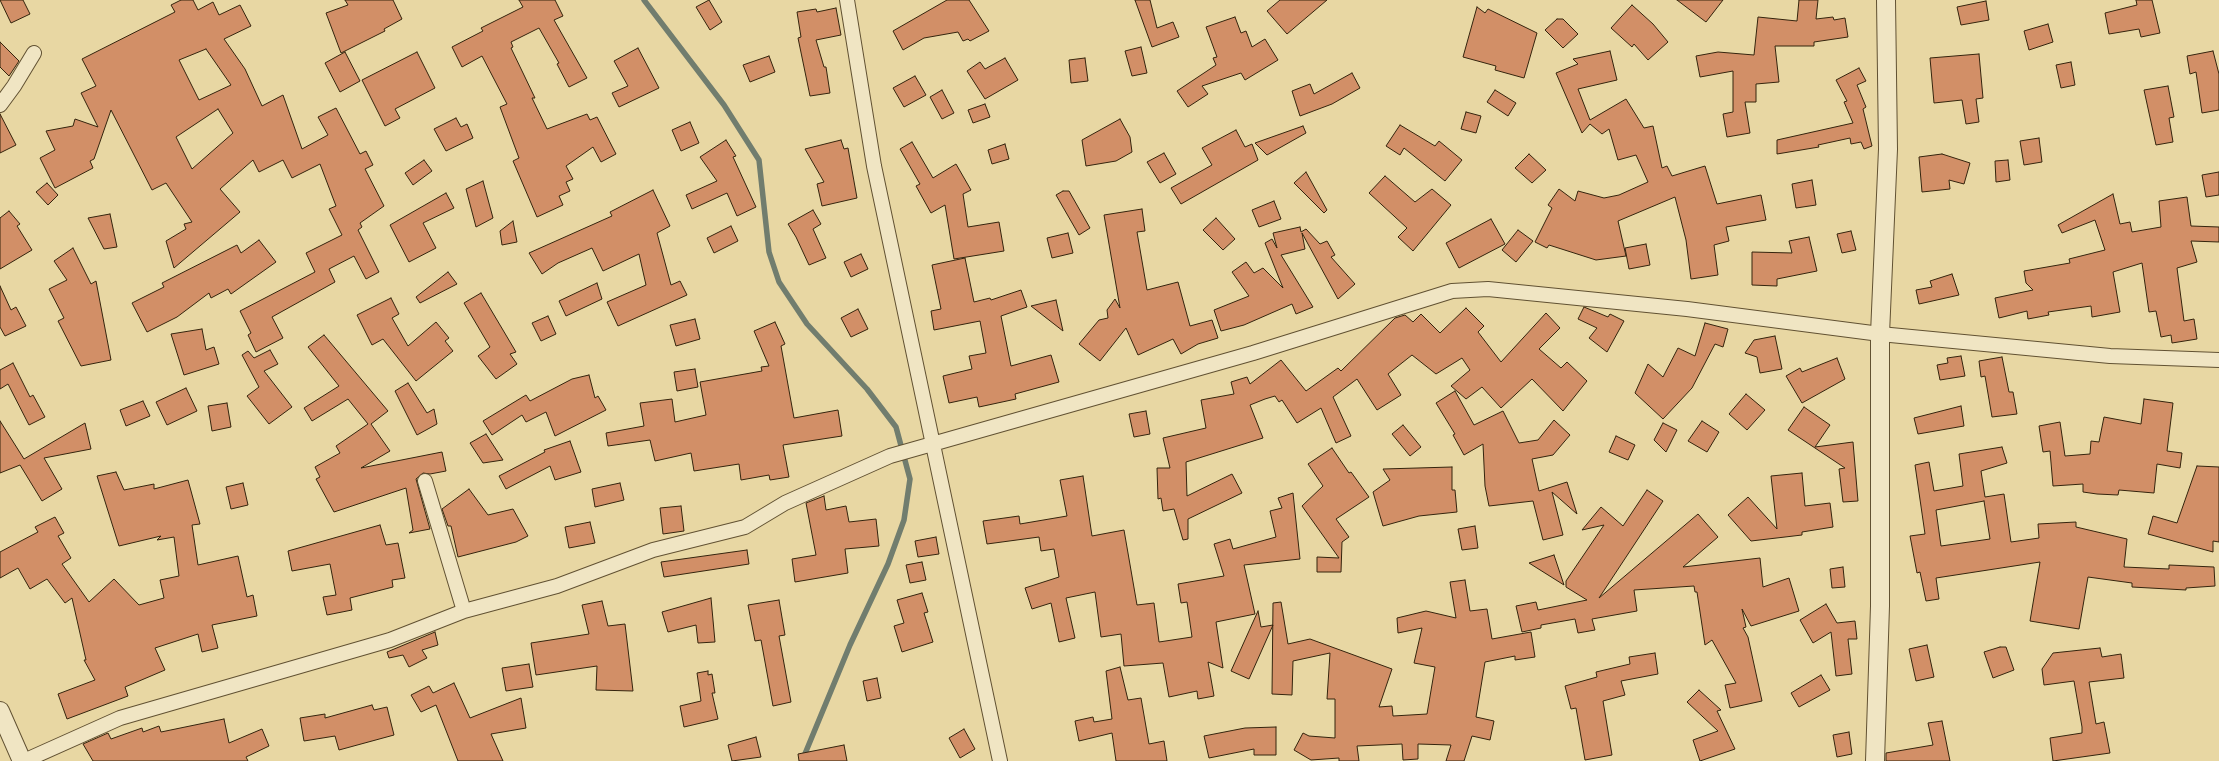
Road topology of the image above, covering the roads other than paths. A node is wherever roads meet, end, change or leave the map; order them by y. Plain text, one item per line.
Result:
1 (847, 0) edge
2 (1886, 0) edge
3 (34, 53) dead end
4 (0, 104) edge
5 (1880, 334) junction
6 (2219, 360) edge
7 (926, 446) junction
8 (425, 480) dead end
9 (464, 611) junction
10 (0, 712) edge
11 (23, 761) edge
12 (1000, 761) edge
13 (1875, 761) edge

1 - 7 street
2 - 5 street
3 - 4 street
5 - 6 street
5 - 7 street
5 - 13 street
7 - 9 street
7 - 12 street
8 - 9 street
9 - 11 street
10 - 11 street

